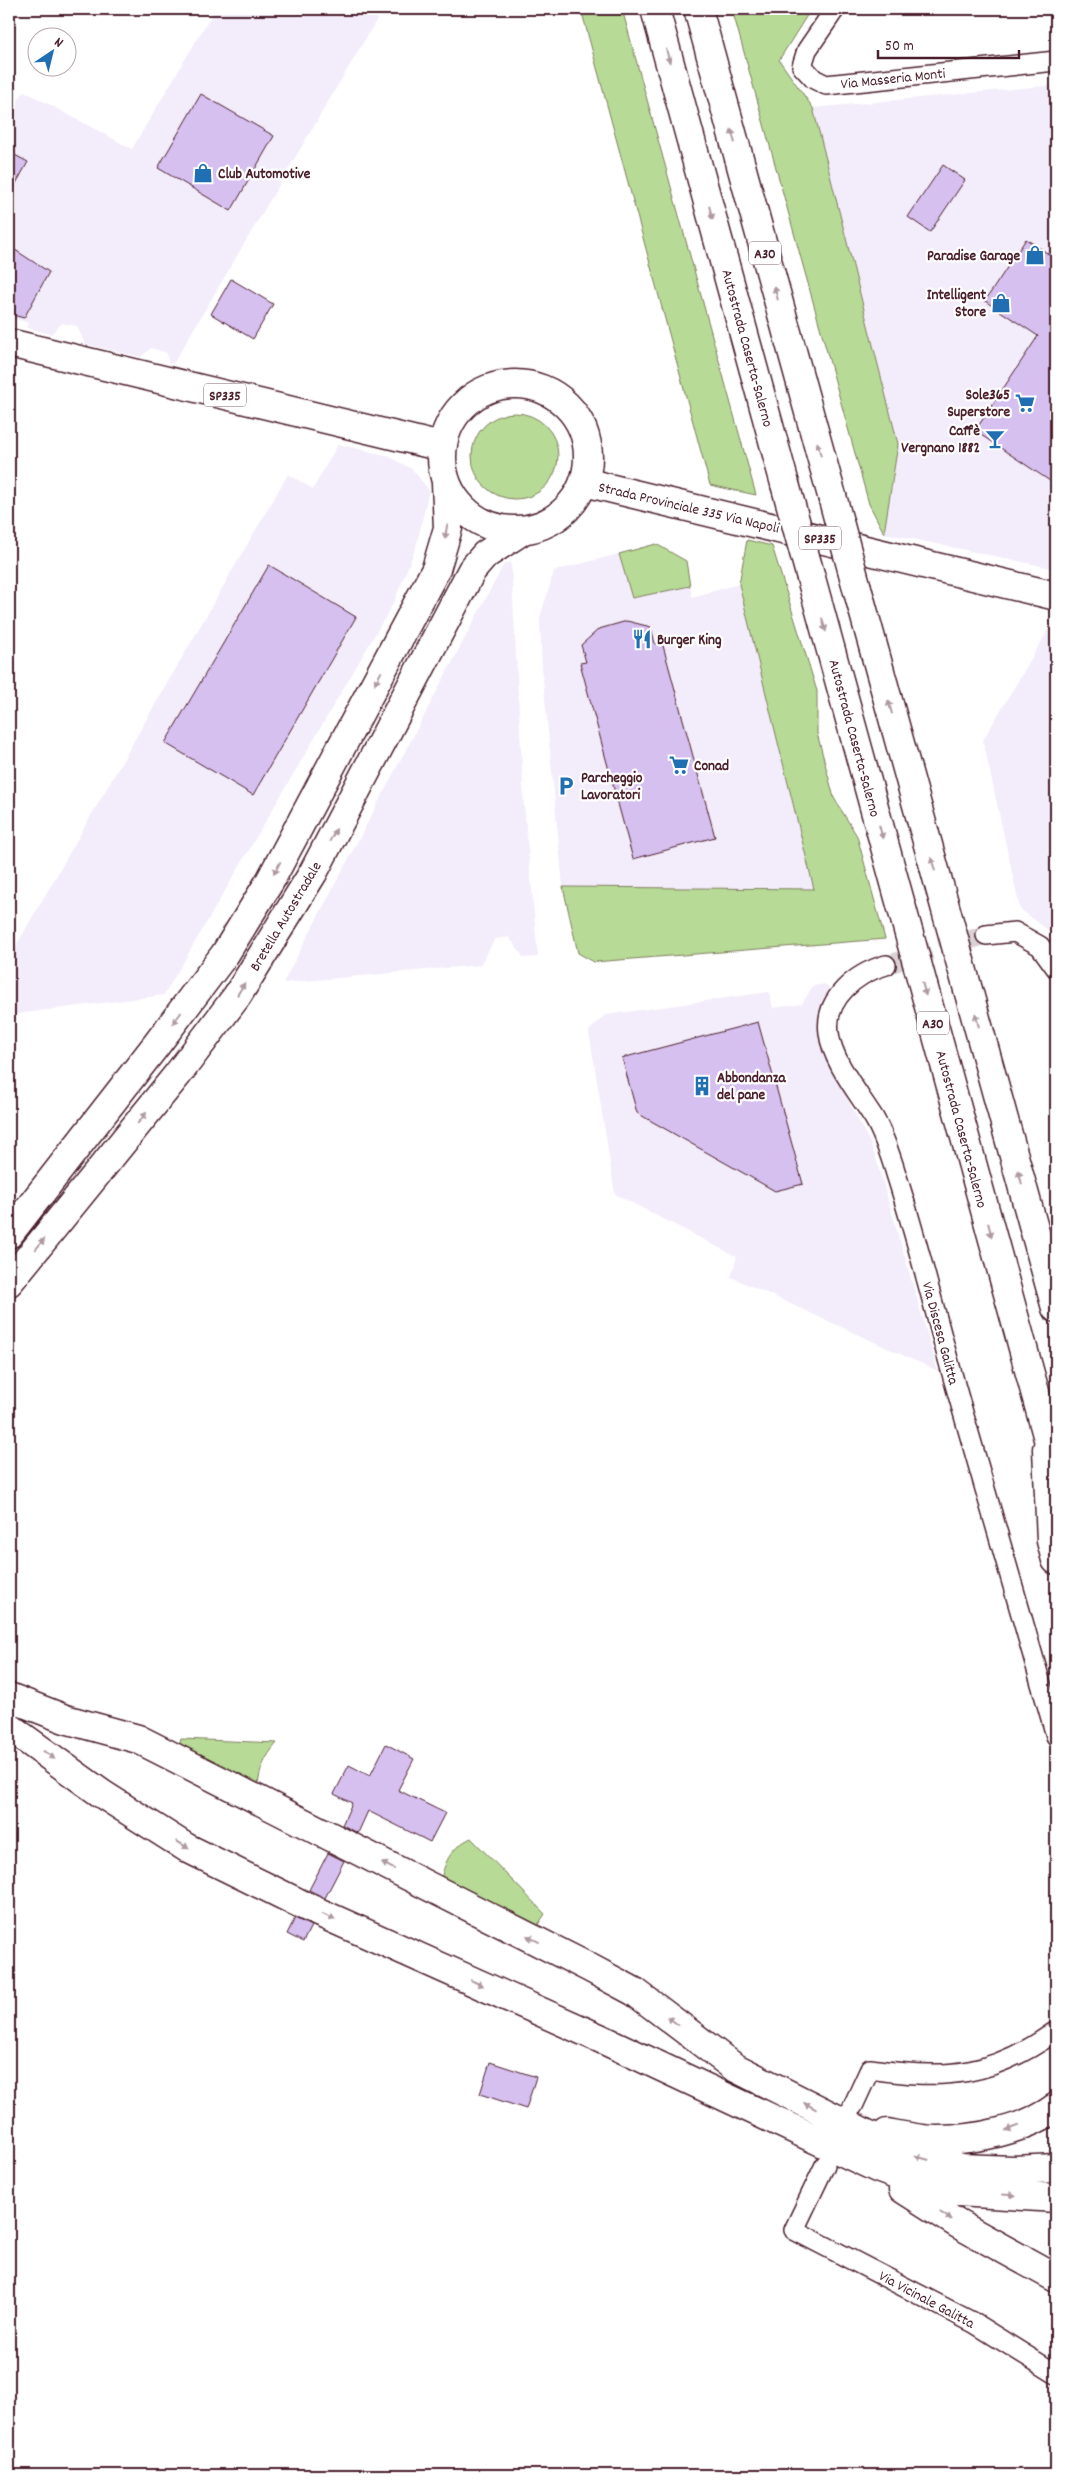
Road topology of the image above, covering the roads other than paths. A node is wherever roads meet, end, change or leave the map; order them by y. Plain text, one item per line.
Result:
1 (655, 9) edge
2 (698, 9) edge
3 (835, 9) edge
4 (1056, 61) edge
5 (9, 343) edge
6 (442, 447) junction
7 (584, 482) junction
8 (446, 483) junction
9 (523, 530) junction
10 (1056, 596) edge
11 (986, 935) tunnel mouth
12 (886, 965) tunnel mouth
13 (1056, 968) edge
14 (9, 1234) edge
15 (9, 1282) edge
16 (1056, 1308) edge
17 (1046, 1430) junction
18 (1056, 1468) edge
19 (1056, 1560) edge
20 (9, 1697) edge
21 (9, 1727) edge
22 (1056, 1736) edge
23 (1056, 2031) edge
24 (1056, 2107) edge
25 (844, 2138) junction
26 (1056, 2168) edge
27 (1056, 2198) edge
28 (1056, 2278) edge
29 (1056, 2374) edge

1 -> 17 main road, Autostrada Caserta-Salerno / A30, bridge
16 -> 2 main road, A30, bridge
3 - 4 street, Via Masseria Monti
5 - 6 main road, SP335
6 - 7 main road
6 - 8 main road
7 - 9 main road
7 - 10 main road, Strada Provinciale 335 Via Napoli / SP335
8 - 9 main road
8 -> 14 main road, Bretella Autostradale
15 -> 9 main road, Bretella Autostradale
11 - 13 street
12 - 22 street, Via Discesa Galitta
17 - 18 main road, Autostrada Caserta-Salerno / A30
17 - 19 main road
25 -> 20 main road
21 -> 25 main road
23 - 25 street
24 -> 25 main road
26 -> 25 main road
25 -> 27 main road
25 -> 28 main road
25 - 29 street, Via Vicinale Galitta

